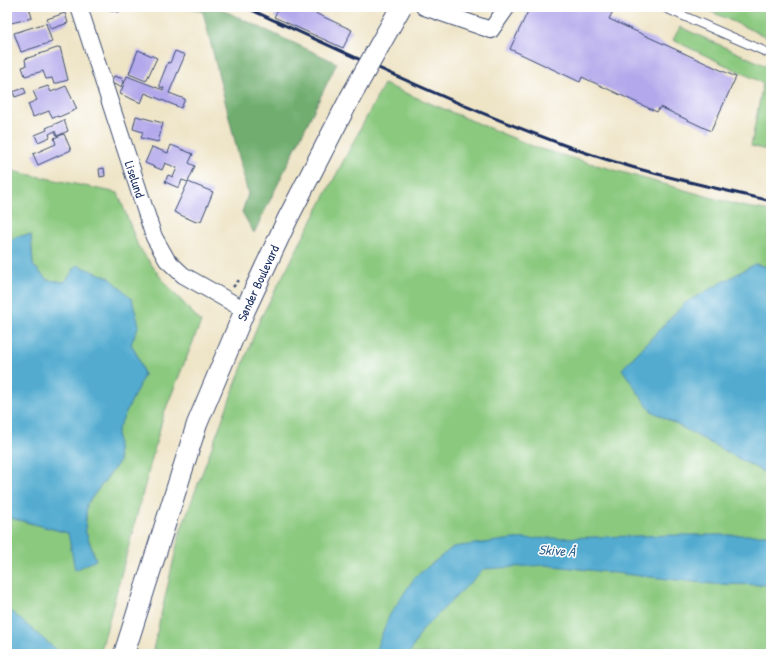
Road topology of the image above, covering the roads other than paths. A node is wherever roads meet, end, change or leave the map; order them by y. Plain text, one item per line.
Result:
1 (79, 7) edge
2 (400, 7) edge
3 (424, 7) edge
4 (506, 7) edge
5 (663, 7) edge
6 (771, 54) edge
7 (245, 310) junction
8 (149, 574) junction
9 (124, 654) edge
10 (132, 654) edge

1 - 7 street, Liselund
2 - 7 street, Sønder Boulevard, bridge
3 - 4 street
5 - 6 lane
7 - 8 street, Sønder Boulevard
8 - 9 street, Sønder Boulevard
8 - 10 street, Sønder Boulevard

